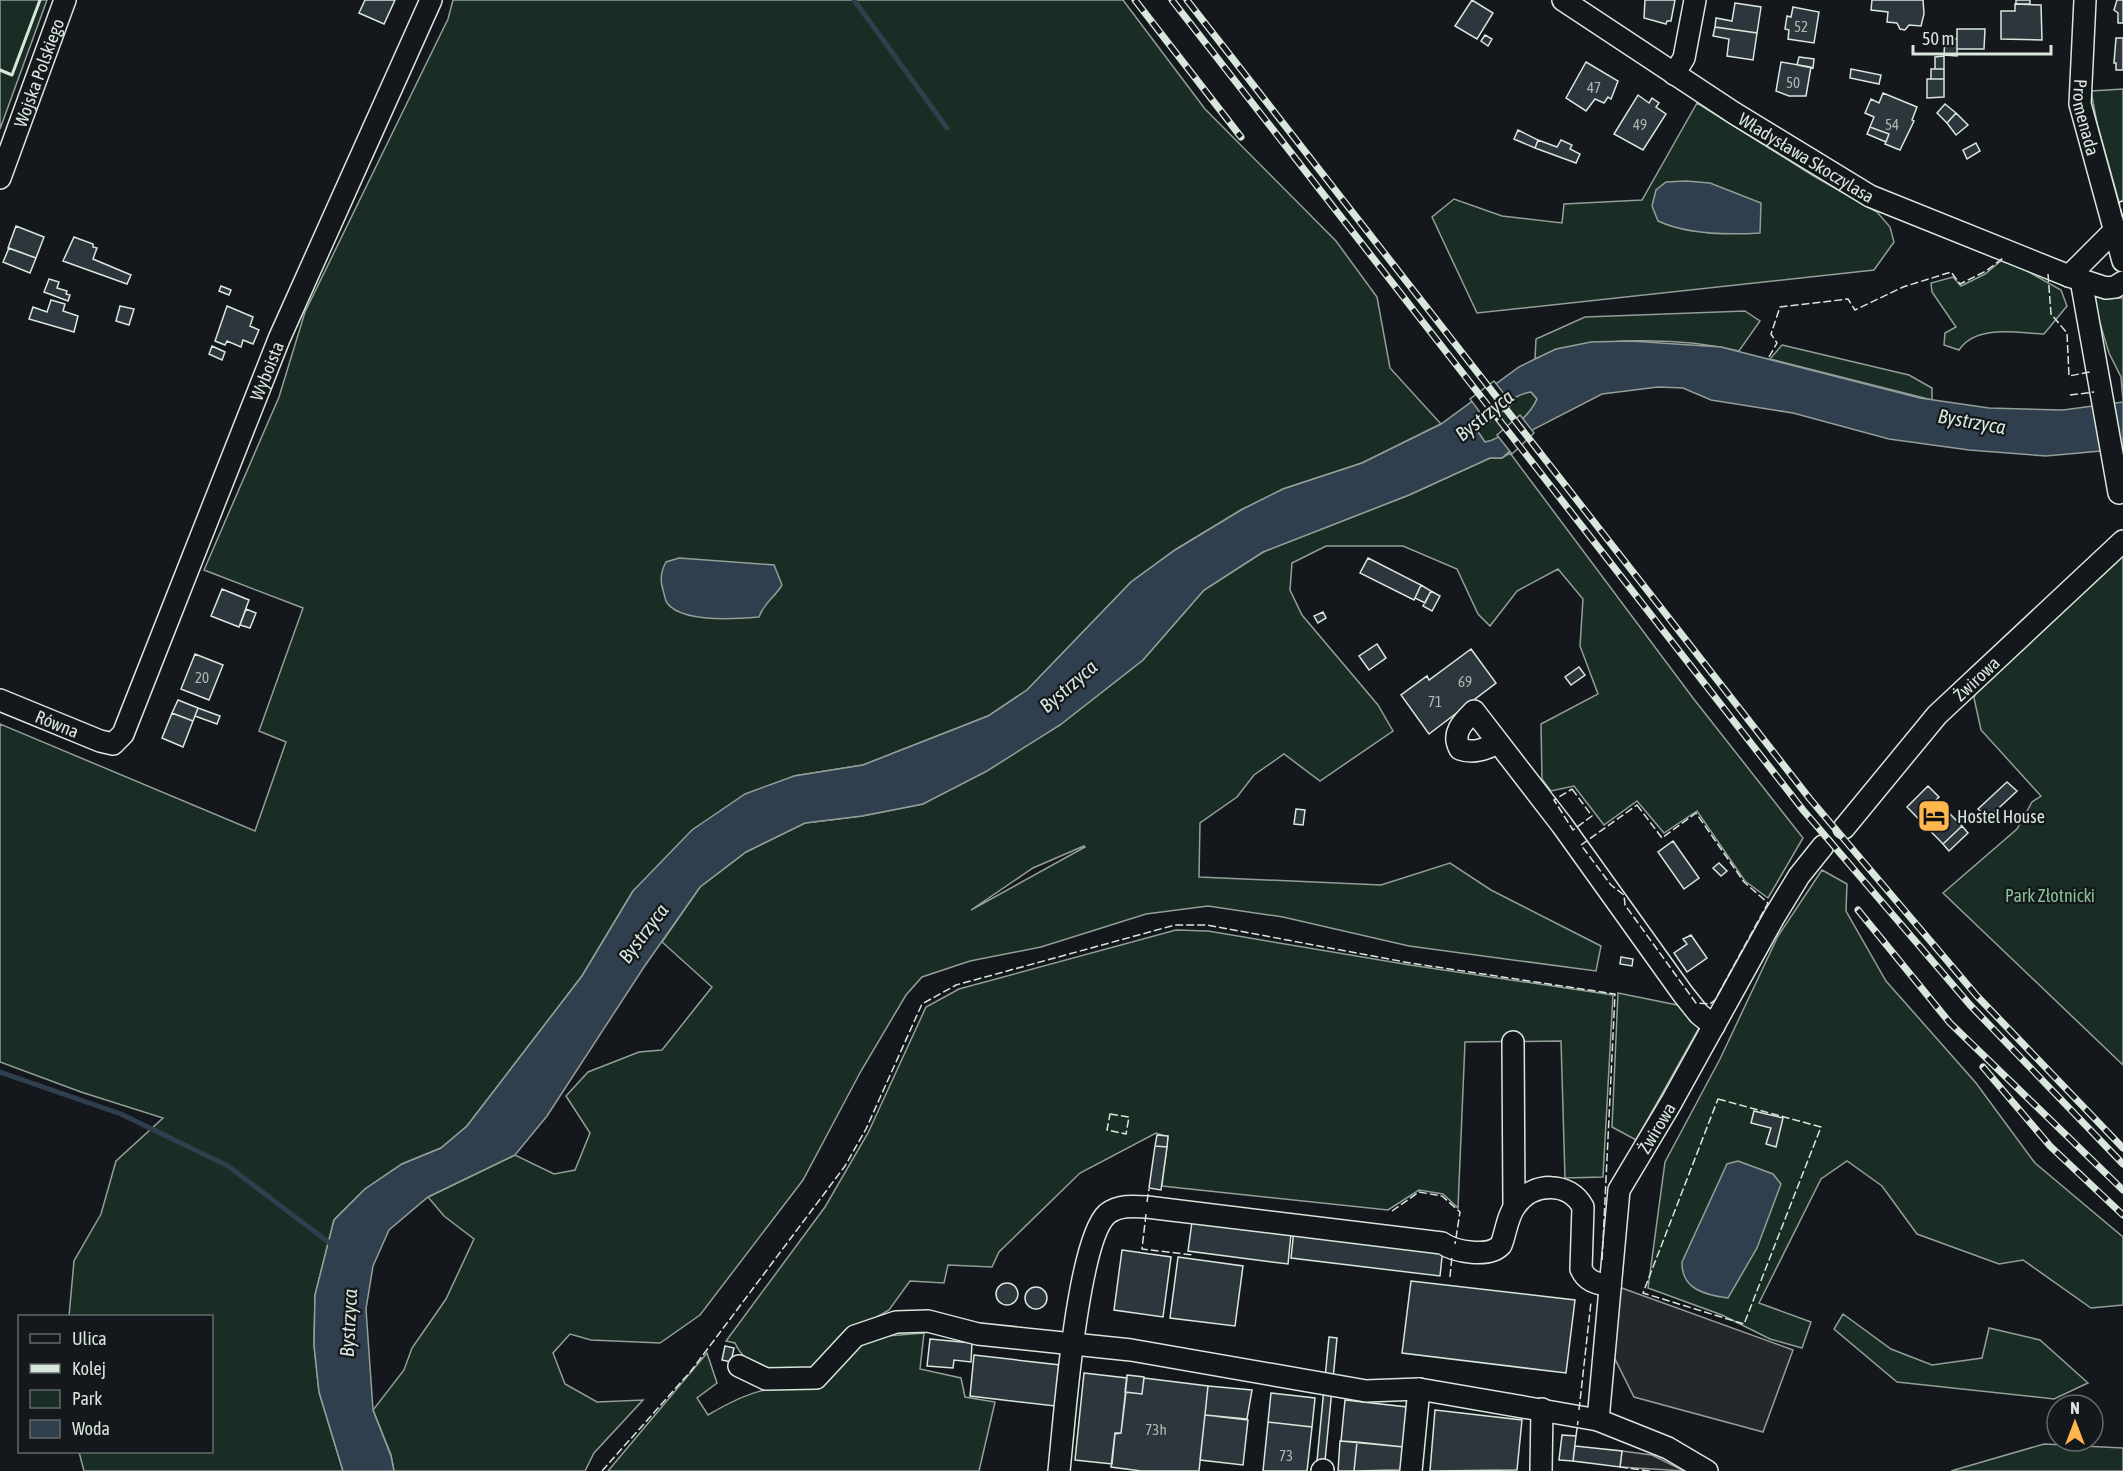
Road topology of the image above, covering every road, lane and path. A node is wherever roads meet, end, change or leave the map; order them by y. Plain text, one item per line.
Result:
1 (65, 0) edge
2 (430, 0) edge
3 (1563, 0) edge
4 (1695, 0) edge
5 (2085, 0) edge
6 (1674, 74) junction
7 (0, 178) edge
8 (2114, 231) junction
9 (2123, 261) edge
10 (2075, 278) junction
11 (2123, 282) edge
12 (2119, 493) dead end
13 (2123, 541) edge
14 (0, 700) edge
15 (1498, 743) dead end
16 (113, 744) joint
17 (1844, 828) dead end
18 (1824, 846) dead end
19 (1714, 1026) junction
20 (1513, 1042) dead end
21 (1514, 1207) junction
22 (1610, 1286) junction
23 (1073, 1344) junction
24 (739, 1366) dead end
25 (1419, 1389) junction
26 (1542, 1409) junction
27 (1598, 1420) junction
28 (1059, 1471) edge
29 (1411, 1471) edge
30 (1540, 1471) edge
31 (1707, 1471) edge

1 - 7 street, Wojska Polskiego
2 - 16 street, Wyboista
3 - 6 street, Władysława Skoczylasa
4 - 6 street
5 - 8 street, Promenada
6 - 10 street, Władysława Skoczylasa
8 - 9 street, Promenada
8 - 10 street
10 - 11 street
10 - 12 street
13 - 17 street, Żwirowa
14 - 16 street, Równa
15 - 19 street
18 - 19 street, Żwirowa
19 - 22 street, Żwirowa
20 - 21 street
21 - 22 street
21 - 23 street
22 - 27 street, Żwirowa
23 - 24 street
23 - 25 street
23 - 28 street
25 - 26 street
25 - 29 street
26 - 27 street
26 - 30 street
27 - 31 street

